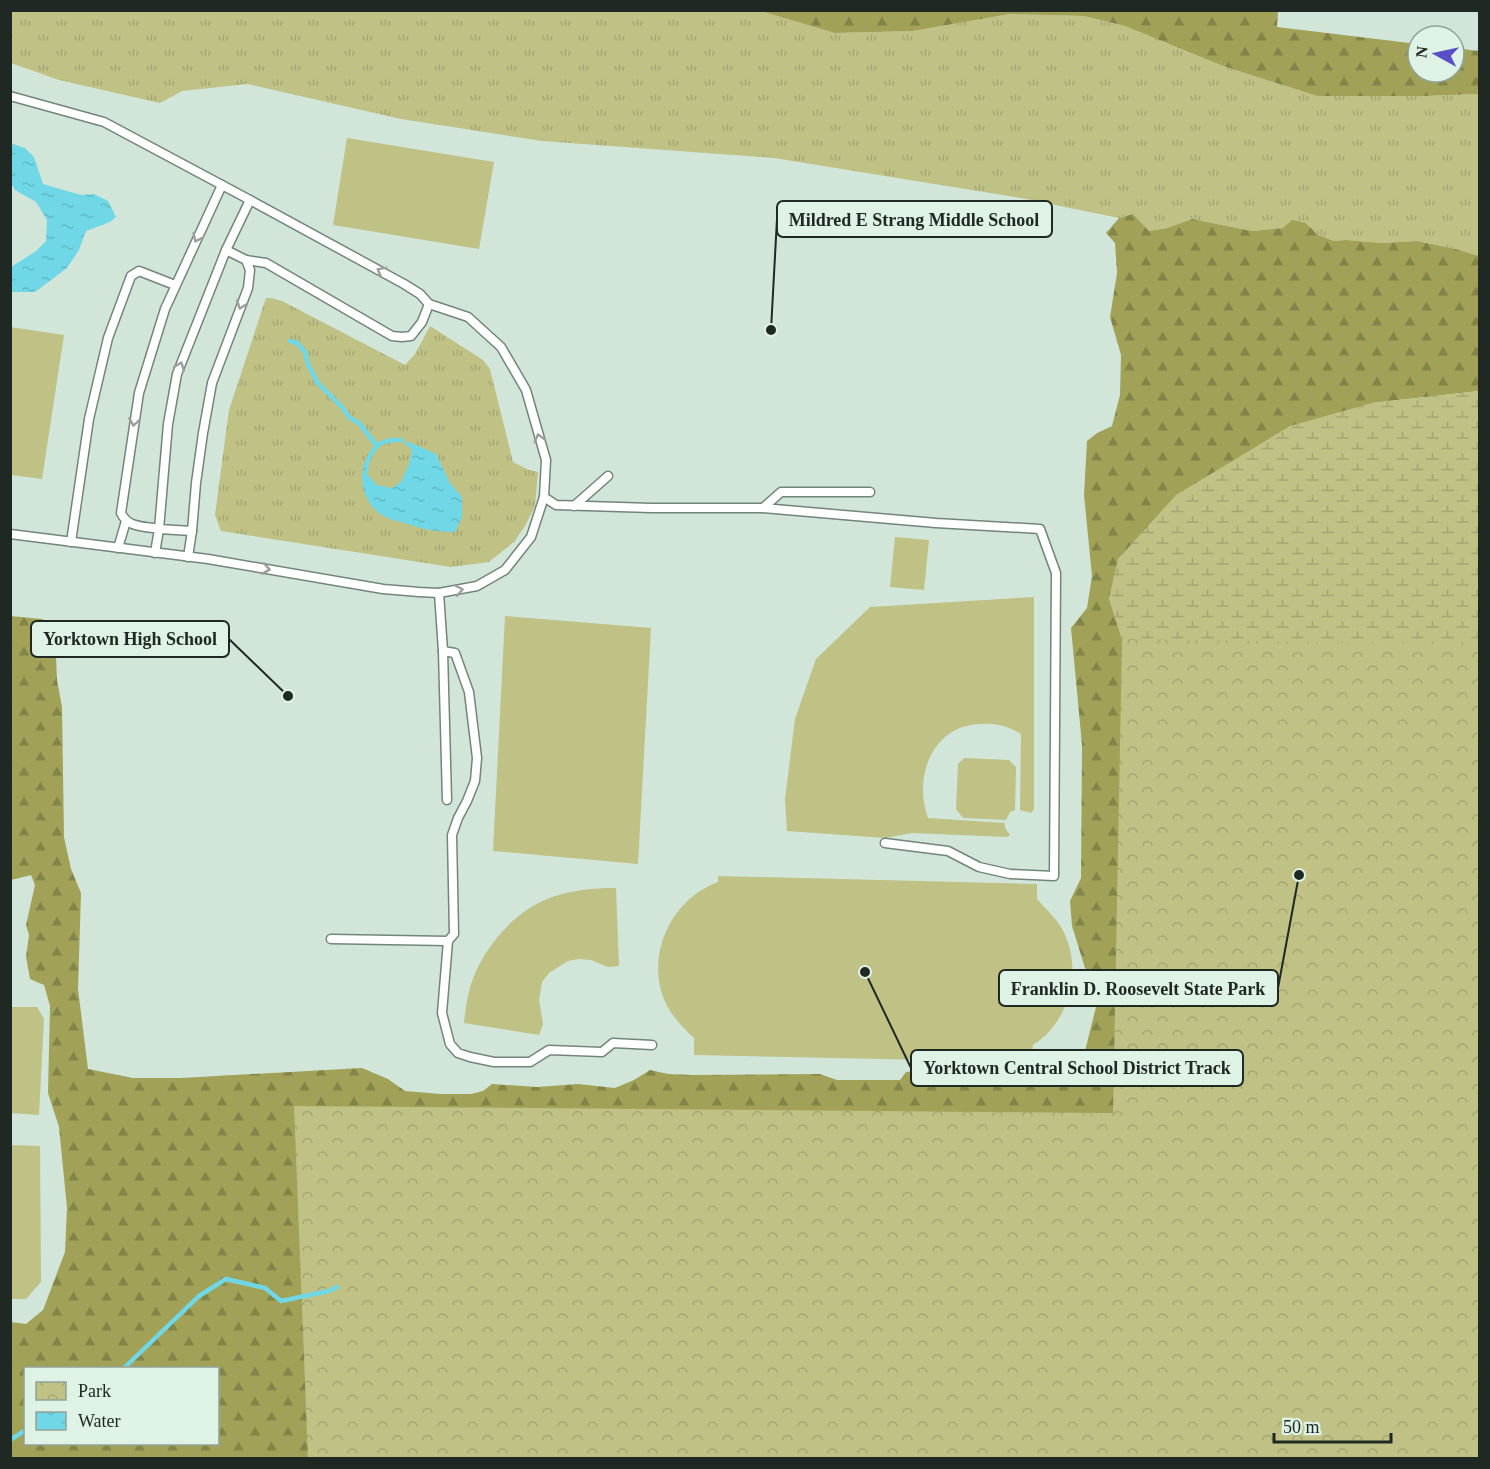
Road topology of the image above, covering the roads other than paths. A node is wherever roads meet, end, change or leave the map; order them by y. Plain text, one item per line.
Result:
1 (10, 96) edge
2 (222, 185) junction
3 (250, 200) junction
4 (226, 250) junction
5 (246, 260) junction
6 (176, 285) junction
7 (429, 304) junction
8 (608, 477) dead end
9 (870, 492) dead end
10 (544, 497) junction
11 (574, 506) junction
12 (763, 508) junction
13 (126, 521) junction
14 (159, 528) junction
15 (192, 531) junction
16 (10, 534) edge
17 (71, 542) junction
18 (118, 548) junction
19 (155, 553) junction
20 (188, 557) junction
21 (439, 593) junction
22 (443, 651) junction
23 (447, 800) dead end
24 (885, 843) dead end
25 (331, 939) dead end
26 (448, 941) junction
27 (652, 1045) dead end

1 - 2 lane
2 - 3 lane
2 -> 6 lane
3 - 4 lane
7 -> 3 lane
4 - 5 lane
14 -> 4 lane
5 - 7 lane
5 -> 15 lane
6 -> 13 lane
6 - 17 lane
10 -> 7 lane
8 - 11 lane
9 - 12 lane
10 - 11 lane
21 -> 10 lane
11 - 12 lane
12 - 24 lane
13 - 14 lane
13 - 18 lane
14 - 15 lane
14 - 19 lane
15 - 20 lane
16 - 17 lane
17 - 18 lane
18 - 19 lane
19 - 20 lane
20 -> 21 lane
21 - 22 lane
22 - 23 lane
22 - 26 lane
25 - 26 lane
26 - 27 lane

